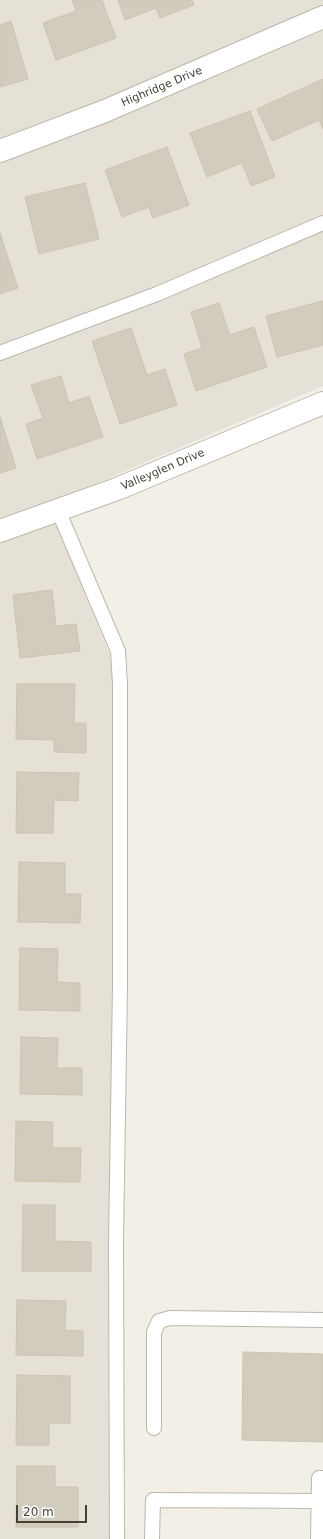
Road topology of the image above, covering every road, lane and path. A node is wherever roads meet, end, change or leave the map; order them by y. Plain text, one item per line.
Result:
1 (323, 18) edge
2 (0, 151) edge
3 (323, 223) edge
4 (0, 353) edge
5 (323, 403) edge
6 (58, 510) junction
7 (0, 531) edge
8 (323, 1320) edge
9 (154, 1428) dead end
10 (323, 1478) edge
11 (318, 1501) junction
12 (116, 1539) edge
13 (152, 1539) edge
14 (318, 1539) edge

1 - 2 street, Highridge Drive
3 - 4 lane
5 - 6 street, Valleyglen Drive
6 - 7 street, Valleyglen Drive
6 - 12 lane
8 - 9 lane
10 - 11 lane
11 - 13 lane
11 - 14 lane

